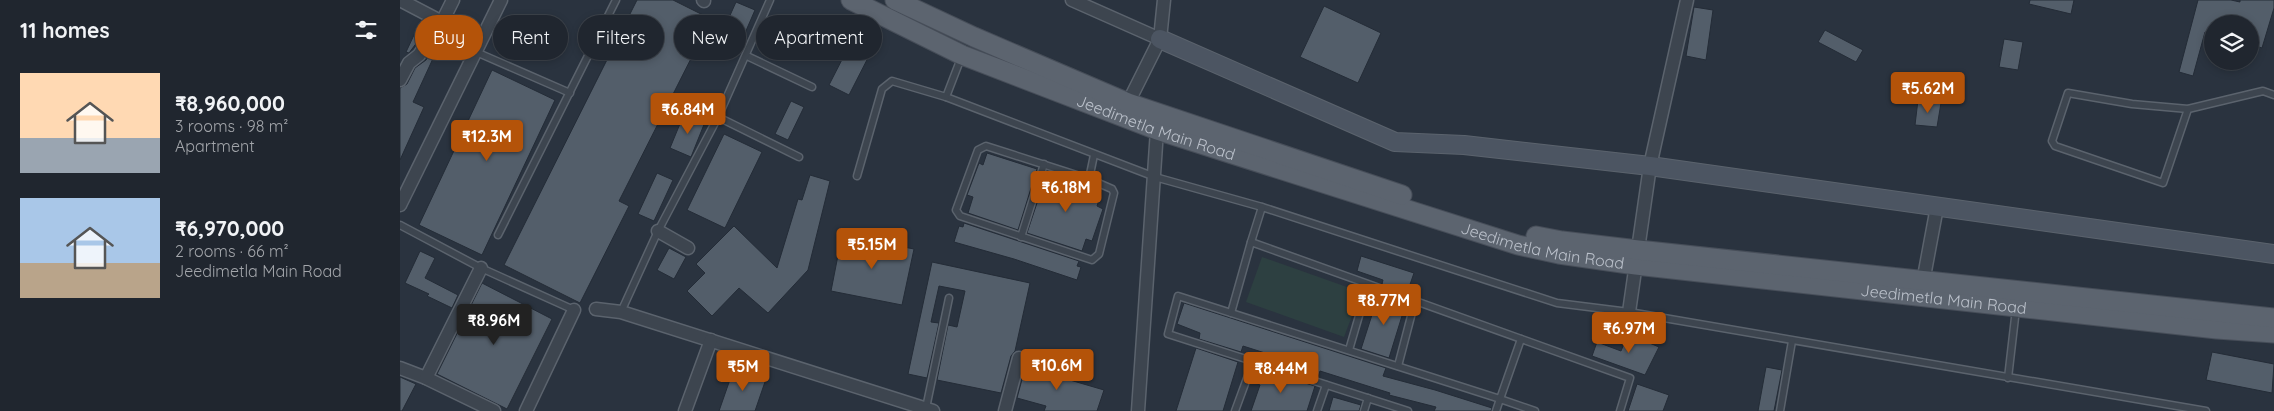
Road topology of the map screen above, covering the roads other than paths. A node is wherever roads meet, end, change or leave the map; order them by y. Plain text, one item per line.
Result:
1 (400, 0) edge
2 (453, 0) edge
3 (501, 0) edge
4 (616, 0) edge
5 (770, 0) edge
6 (851, 0) edge
7 (896, 0) edge
8 (1072, 0) edge
9 (1164, 0) edge
10 (1687, 0) edge
11 (916, 4) edge
12 (429, 15) edge
13 (446, 15) edge
14 (483, 37) edge
15 (1160, 39) junction
16 (962, 54) junction
17 (483, 55) edge
18 (747, 56) junction
19 (405, 60) edge
20 (472, 60) edge
21 (400, 80) edge
22 (812, 86) dead end
23 (570, 93) junction
24 (2274, 95) edge
25 (946, 97) junction
26 (1128, 102) junction
27 (2188, 109) junction
28 (718, 117) junction
29 (1157, 130) junction
30 (1094, 155) junction
31 (799, 157) dead end
32 (1044, 164) junction
33 (1650, 166) junction
34 (857, 176) dead end
35 (1155, 177) junction
36 (1089, 179) junction
37 (400, 205) edge
38 (1262, 207) junction
39 (1937, 207) junction
40 (400, 225) edge
41 (658, 231) junction
42 (498, 236) dead end
43 (1021, 237) junction
44 (1251, 242) junction
45 (688, 248) dead end
46 (2274, 254) edge
47 (1637, 258) junction
48 (481, 268) junction
49 (1923, 282) junction
50 (1368, 284) junction
51 (949, 298) dead end
52 (1415, 301) junction
53 (2017, 306) junction
54 (596, 309) dead end
55 (574, 310) joint
56 (622, 312) junction
57 (1629, 312) junction
58 (1231, 313) junction
59 (2274, 318) edge
60 (2274, 333) edge
61 (1521, 339) junction
62 (710, 340) junction
63 (1792, 341) junction
64 (1349, 350) junction
65 (1019, 358) dead end
66 (1252, 362) junction
67 (1398, 366) junction
68 (400, 368) edge
69 (426, 378) junction
70 (2008, 378) junction
71 (1326, 385) junction
72 (1368, 398) junction
73 (1500, 399) junction
74 (929, 410) edge
75 (494, 411) edge
76 (526, 411) edge
77 (685, 411) edge
78 (1005, 411) edge
79 (1138, 411) edge
80 (1235, 411) edge
81 (1317, 411) edge
82 (1364, 411) edge
83 (1408, 411) edge
84 (1496, 411) edge
85 (1535, 411) edge
86 (1620, 411) edge
87 (1780, 411) edge
88 (2206, 411) edge

1 - 12 street
2 - 13 street
3 - 14 street
4 - 23 lane
5 - 18 lane
6 - 16 main road, Jeedimetla Main Road
7 - 11 main road, Jeedimetla Main Road
8 - 15 street
9 - 15 street
10 - 33 street
11 - 26 main road, Jeedimetla Main Road
15 - 26 street
15 - 33 street
16 - 25 lane
16 - 29 main road, Jeedimetla Main Road
17 - 23 lane
18 - 22 lane
18 - 28 lane
19 - 21 street
20 - 37 street
23 - 42 lane
24 - 27 lane
25 - 30 lane
25 - 34 lane
26 - 47 main road, Jeedimetla Main Road
27 - 27 lane
28 - 31 lane
28 - 41 lane
29 - 35 street
29 - 47 main road, Jeedimetla Main Road
30 - 35 lane
30 - 36 lane
32 - 36 lane
32 - 43 lane
32 - 43 lane
33 - 39 street
33 - 47 street
35 - 38 lane
35 - 79 street
36 - 43 lane
38 - 44 lane
38 - 57 lane
39 - 46 street
39 - 49 street
40 - 48 lane
41 - 45 street
41 - 56 lane
44 - 50 lane
44 - 58 lane
47 - 49 main road, Jeedimetla Main Road
47 - 53 main road, Jeedimetla Main Road
47 - 57 street
48 - 55 lane
48 - 69 street
49 - 59 main road, Jeedimetla Main Road
50 - 52 lane
50 - 64 lane
51 - 74 lane
52 - 61 lane
52 - 67 lane
53 - 60 main road, Jeedimetla Main Road
53 - 70 lane
54 - 56 street
55 - 76 street
56 - 62 street
57 - 63 lane
58 - 64 lane
58 - 66 lane
61 - 73 lane
61 - 86 lane
62 - 74 street
62 - 77 street
63 - 70 lane
63 - 87 lane
64 - 67 lane
65 - 78 street
66 - 71 lane
66 - 80 lane
67 - 73 lane
68 - 69 street
69 - 75 street
70 - 88 lane
71 - 72 lane
71 - 81 lane
72 - 82 lane
72 - 83 lane
73 - 84 lane
73 - 85 lane

